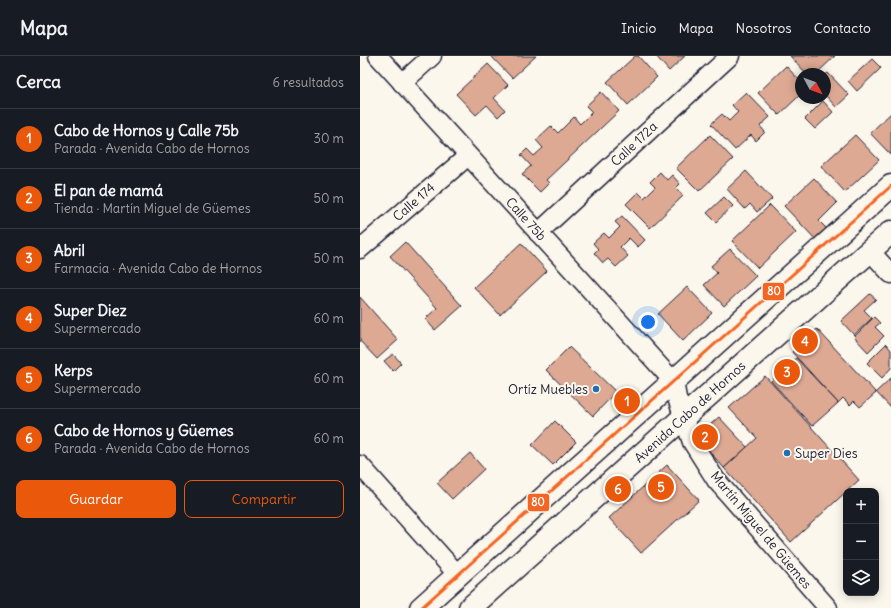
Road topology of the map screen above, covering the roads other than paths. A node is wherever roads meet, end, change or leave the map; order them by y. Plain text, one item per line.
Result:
1 (378, 56) edge
2 (432, 56) edge
3 (730, 56) edge
4 (402, 83) junction
5 (468, 156) junction
6 (891, 186) edge
7 (891, 232) edge
8 (538, 233) junction
9 (360, 249) edge
10 (870, 251) junction
11 (891, 274) edge
12 (674, 382) junction
13 (683, 419) junction
14 (360, 465) edge
15 (458, 575) junction
16 (478, 605) edge
17 (421, 608) edge
18 (828, 608) edge

1 - 4 street, Calle 75b
2 - 4 street
3 - 8 street, Calle 172a
4 - 5 street, Calle 75b
5 - 8 street, Calle 75b
5 - 9 street, Calle 174
6 - 12 main road
7 - 10 main road, Avenida Cabo de Hornos
8 - 12 street, Calle 75b
10 - 11 street
10 - 13 main road, Avenida Cabo de Hornos
12 - 13 street, Martín Miguel de Güemes
12 - 15 main road
13 - 16 main road, Avenida Cabo de Hornos
13 - 18 street, Martín Miguel de Güemes
14 - 15 street
15 - 17 main road

